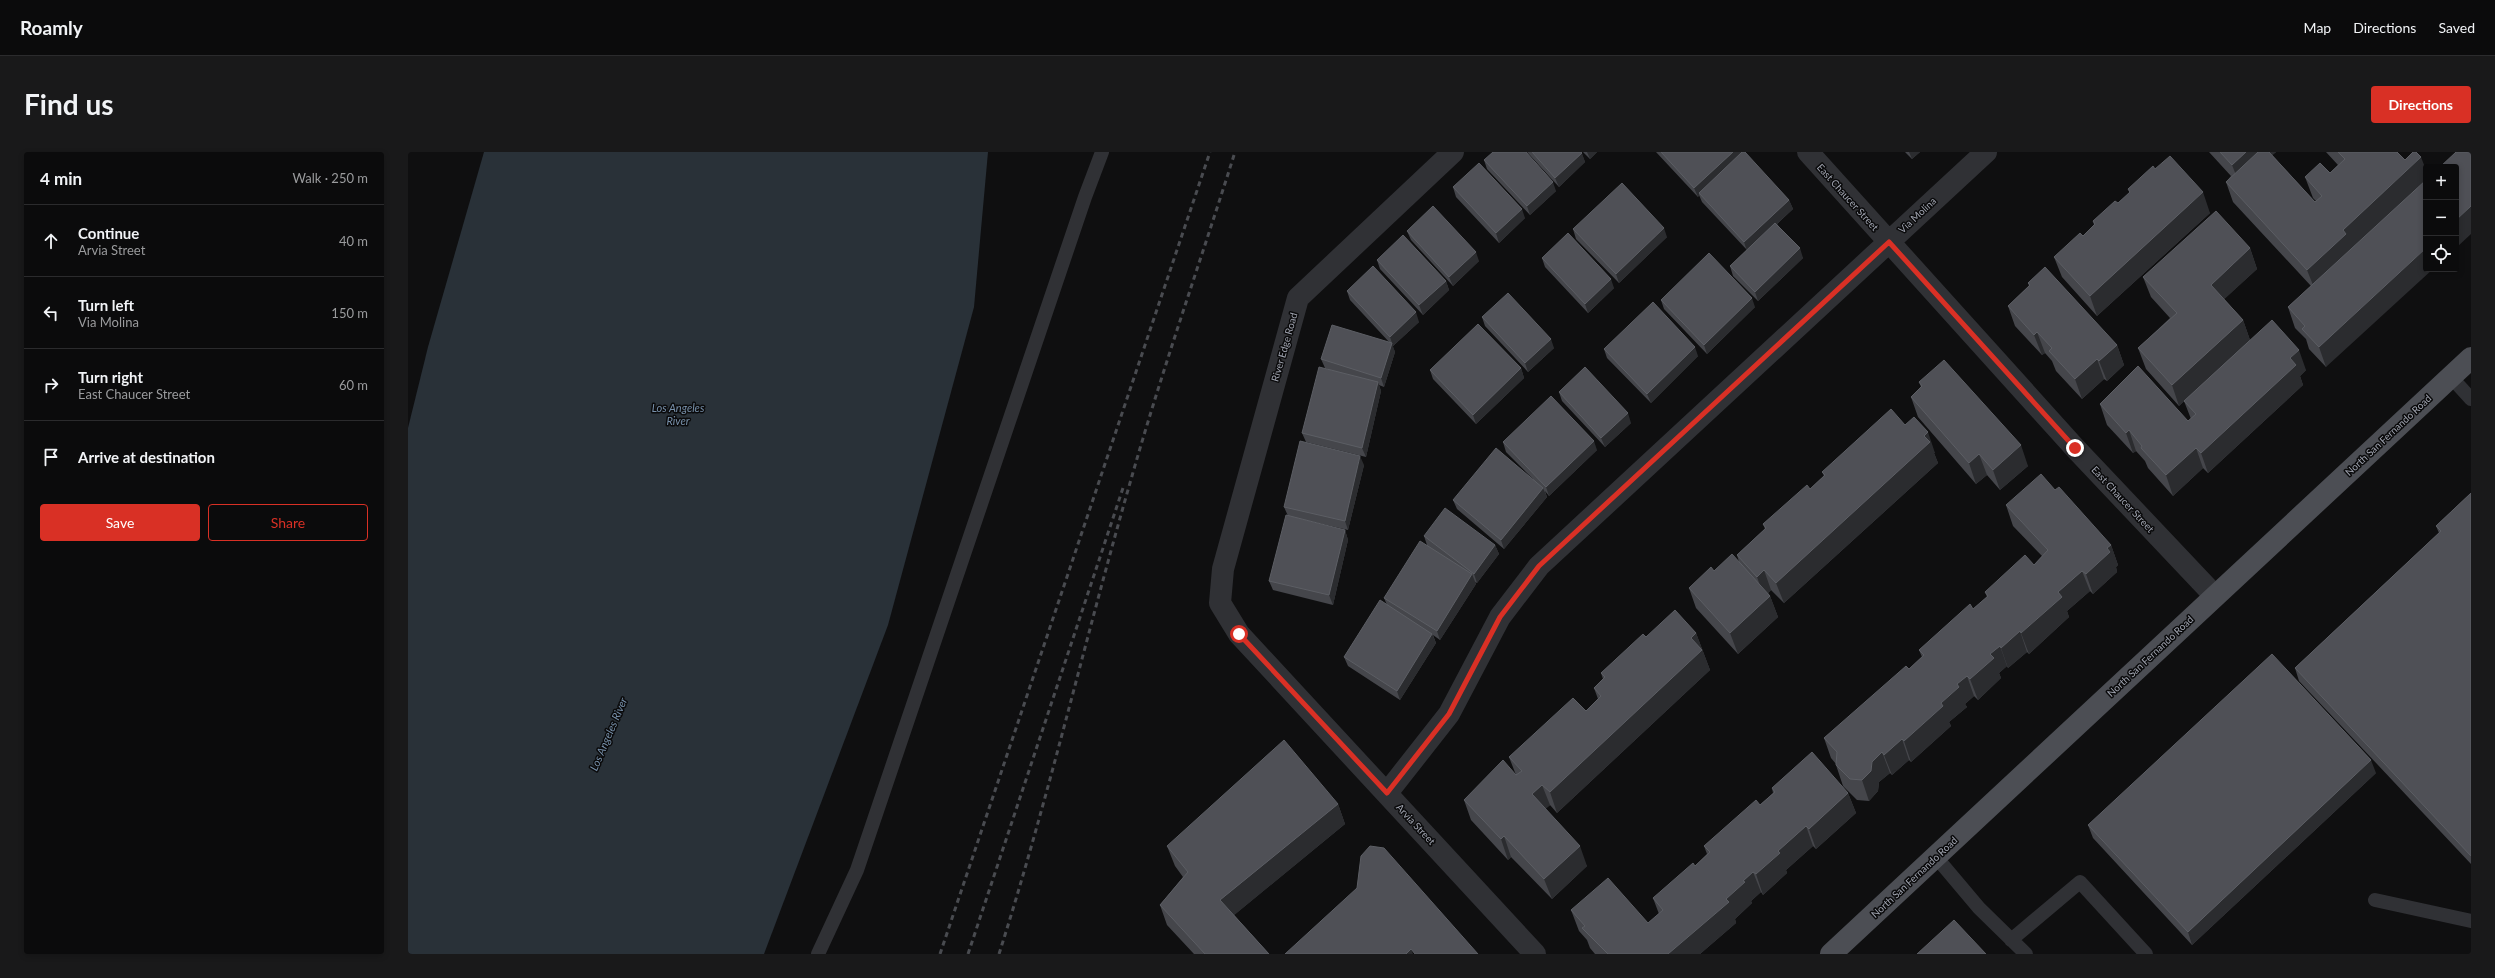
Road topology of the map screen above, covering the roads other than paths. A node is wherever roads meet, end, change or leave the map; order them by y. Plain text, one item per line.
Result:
1 (1102, 152) edge
2 (1453, 152) edge
3 (1808, 152) edge
4 (1986, 152) edge
5 (1889, 242) junction
6 (2471, 358) edge
7 (2451, 377) junction
8 (2471, 398) edge
9 (2214, 595) junction
10 (1220, 603) joint
11 (1387, 793) junction
12 (1936, 857) junction
13 (2375, 900) dead end
14 (2471, 921) edge
15 (2011, 940) junction
16 (818, 954) edge
17 (1535, 954) edge
18 (1831, 954) edge
19 (2026, 954) edge
20 (2146, 954) edge

1 - 16 lane
2 - 10 street, River Edge Road
3 - 5 street, East Chaucer Street
4 - 5 street, Via Molina
5 - 9 street, East Chaucer Street
5 - 11 street, Via Molina
6 - 7 main road, North San Fernando Road
7 - 8 lane
7 - 9 main road, North San Fernando Road
9 - 12 main road, North San Fernando Road
10 - 11 street, Arvia Street
11 - 17 street, Arvia Street
12 - 15 lane
12 - 18 main road, North San Fernando Road
13 - 14 lane
15 - 19 lane
15 - 20 lane

